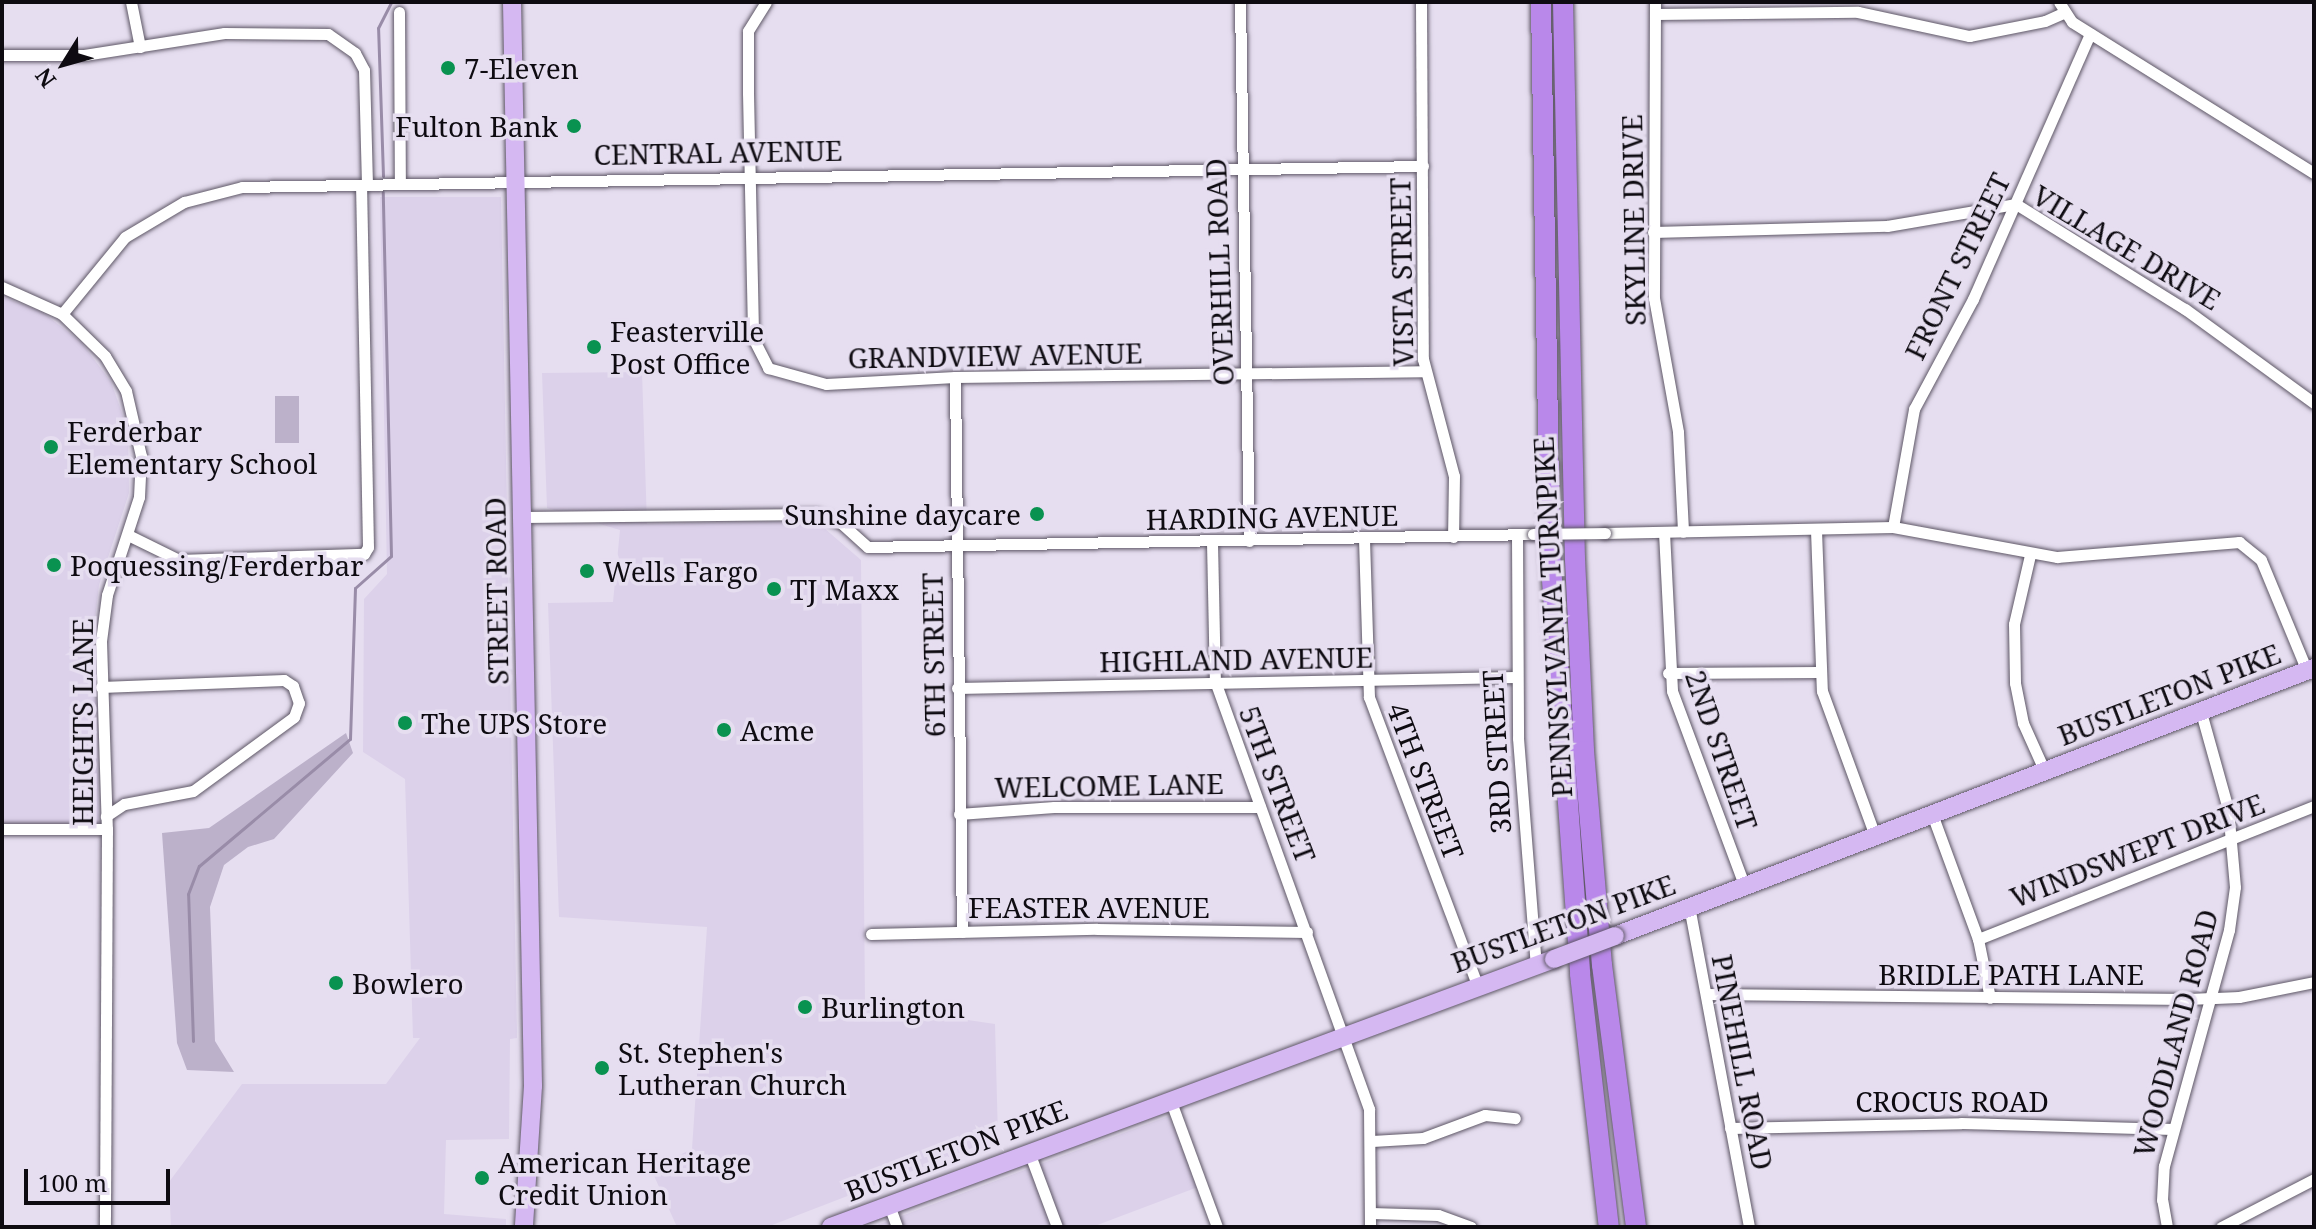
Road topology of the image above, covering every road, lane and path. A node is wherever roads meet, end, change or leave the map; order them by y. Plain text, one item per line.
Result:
1 (131, 2) edge
2 (512, 2) edge
3 (766, 2) edge
4 (1240, 2) edge
5 (1421, 2) edge
6 (1541, 2) edge
7 (1563, 2) edge
8 (2061, 7) edge
9 (1655, 8) edge
10 (399, 12) dead end
11 (2090, 34) junction
12 (140, 47) junction
13 (2, 55) edge
14 (1423, 166) junction
15 (1239, 168) junction
16 (2314, 173) edge
17 (750, 175) junction
18 (516, 180) junction
19 (400, 184) junction
20 (364, 185) junction
21 (2016, 204) junction
22 (1653, 232) junction
23 (2, 287) edge
24 (62, 314) junction
25 (1424, 371) junction
26 (1246, 375) junction
27 (955, 377) junction
28 (2314, 403) edge
29 (523, 517) junction
30 (1893, 527) junction
31 (1816, 530) junction
32 (1664, 532) junction
33 (1683, 532) junction
34 (128, 535) junction
35 (1517, 535) junction
36 (1453, 537) junction
37 (1364, 539) junction
38 (1249, 541) junction
39 (1212, 542) junction
40 (955, 545) junction
41 (2030, 555) junction
42 (2310, 670) edge
43 (1819, 672) junction
44 (1668, 673) junction
45 (1515, 677) junction
46 (1366, 679) junction
47 (1215, 681) junction
48 (101, 687) junction
49 (957, 688) junction
50 (2201, 712) junction
51 (2045, 772) junction
52 (2314, 806) edge
53 (1260, 807) junction
54 (959, 814) junction
55 (1932, 814) junction
56 (107, 822) junction
57 (2, 829) edge
58 (1875, 836) junction
59 (2232, 838) junction
60 (1744, 885) junction
61 (1689, 906) junction
62 (962, 932) junction
63 (1307, 932) junction
64 (871, 934) dead end
65 (1978, 939) junction
66 (1536, 966) junction
67 (2314, 982) edge
68 (1477, 985) junction
69 (1706, 994) junction
70 (1990, 998) junction
71 (2209, 998) junction
72 (1345, 1034) junction
73 (1170, 1099) junction
74 (1515, 1118) dead end
75 (1730, 1128) junction
76 (2173, 1129) junction
77 (1372, 1141) junction
78 (1029, 1152) junction
79 (2314, 1179) edge
80 (889, 1205) junction
81 (1371, 1213) junction
82 (105, 1227) edge
83 (524, 1227) edge
84 (831, 1227) edge
85 (897, 1227) edge
86 (1057, 1227) edge
87 (1217, 1227) edge
88 (1370, 1227) edge
89 (1471, 1227) edge
90 (1609, 1227) edge
91 (1636, 1227) edge
92 (1749, 1227) edge
93 (2167, 1227) edge
94 (2221, 1227) edge

1 - 12 street
2 - 18 main road, STREET ROAD
3 - 17 street, GRANDVIEW AVENUE
4 - 15 street, OVERHILL ROAD
5 - 14 street, VISTA STREET
6 - 90 highway, PENNSYLVANIA TURNPIKE
7 - 91 highway, PENNSYLVANIA TURNPIKE
8 - 9 street
8 - 11 street
9 - 22 street, SKYLINE DRIVE
10 - 19 street
11 - 16 street
11 - 21 street, FRONT STREET
12 - 13 street
12 - 20 street
14 - 15 street, CENTRAL AVENUE
14 - 25 street, VISTA STREET
15 - 17 street, CENTRAL AVENUE
15 - 26 street, OVERHILL ROAD
17 - 18 street, CENTRAL AVENUE
17 - 27 street, GRANDVIEW AVENUE
18 - 19 street, CENTRAL AVENUE
18 - 29 main road, STREET ROAD
19 - 20 street, CENTRAL AVENUE
20 - 24 street, CENTRAL AVENUE
20 - 34 street
21 - 22 street, VILLAGE DRIVE
21 - 28 street, VILLAGE DRIVE
21 - 30 street, FRONT STREET
22 - 33 street, SKYLINE DRIVE
23 - 24 street, HEIGHTS LANE
24 - 34 street, HEIGHTS LANE
25 - 26 street, GRANDVIEW AVENUE
25 - 36 street, VISTA STREET
26 - 27 street, GRANDVIEW AVENUE
26 - 38 street, OVERHILL ROAD
27 - 40 street, 6TH STREET
29 - 40 street, HARDING AVENUE
29 - 83 main road, STREET ROAD
30 - 31 street, HARDING AVENUE
30 - 41 street, HARDING AVENUE
31 - 33 street, HARDING AVENUE
31 - 43 street
32 - 33 street, HARDING AVENUE
32 - 35 street, HARDING AVENUE, bridge
32 - 44 street, 2ND STREET
34 - 48 street, HEIGHTS LANE
35 - 36 street, HARDING AVENUE
35 - 45 street, 3RD STREET
36 - 37 street, HARDING AVENUE
37 - 38 street, HARDING AVENUE
37 - 46 street, 4TH STREET
38 - 39 street, HARDING AVENUE
39 - 40 street, HARDING AVENUE
39 - 47 street, 5TH STREET
40 - 49 street, 6TH STREET
41 - 42 street, HARDING AVENUE
41 - 51 street
42 - 50 main road, BUSTLETON PIKE
43 - 44 street
43 - 58 street
44 - 60 street, 2ND STREET
45 - 46 street, HIGHLAND AVENUE
45 - 66 street, 3RD STREET
46 - 47 street, HIGHLAND AVENUE
46 - 68 street, 4TH STREET
47 - 49 street, HIGHLAND AVENUE
47 - 53 street, 5TH STREET
48 - 56 street, HEIGHTS LANE
48 - 56 street
49 - 54 street, 6TH STREET
50 - 51 main road, BUSTLETON PIKE
50 - 59 street, WOODLAND ROAD
51 - 55 main road, BUSTLETON PIKE
52 - 59 street, WINDSWEPT DRIVE
53 - 54 street, WELCOME LANE
53 - 63 street, 5TH STREET
54 - 62 street, 6TH STREET
55 - 58 main road, BUSTLETON PIKE
55 - 65 street
56 - 57 street
56 - 82 street, HEIGHTS LANE
58 - 60 main road, BUSTLETON PIKE
59 - 65 street, WINDSWEPT DRIVE
59 - 71 street, WOODLAND ROAD
60 - 61 main road, BUSTLETON PIKE
61 - 66 main road, BUSTLETON PIKE, bridge
61 - 69 street, PINEHILL ROAD
62 - 63 street, FEASTER AVENUE
62 - 64 street, FEASTER AVENUE
63 - 72 street, 5TH STREET
65 - 70 street
66 - 68 main road, BUSTLETON PIKE
67 - 71 street, BRIDLE PATH LANE
68 - 72 main road, BUSTLETON PIKE
69 - 70 street, BRIDLE PATH LANE
69 - 75 street, PINEHILL ROAD
70 - 71 street, BRIDLE PATH LANE
71 - 76 street, WOODLAND ROAD
72 - 73 main road, BUSTLETON PIKE
72 - 77 street, 5TH STREET
73 - 78 main road, BUSTLETON PIKE
73 - 87 street
74 - 77 street
75 - 76 street, CROCUS ROAD
75 - 92 street, PINEHILL ROAD
76 - 93 street, WOODLAND ROAD
77 - 81 street, 5TH STREET
78 - 80 main road, BUSTLETON PIKE
78 - 86 street
79 - 94 street
80 - 84 main road, BUSTLETON PIKE
80 - 85 street
81 - 88 street, 5TH STREET
81 - 89 street

